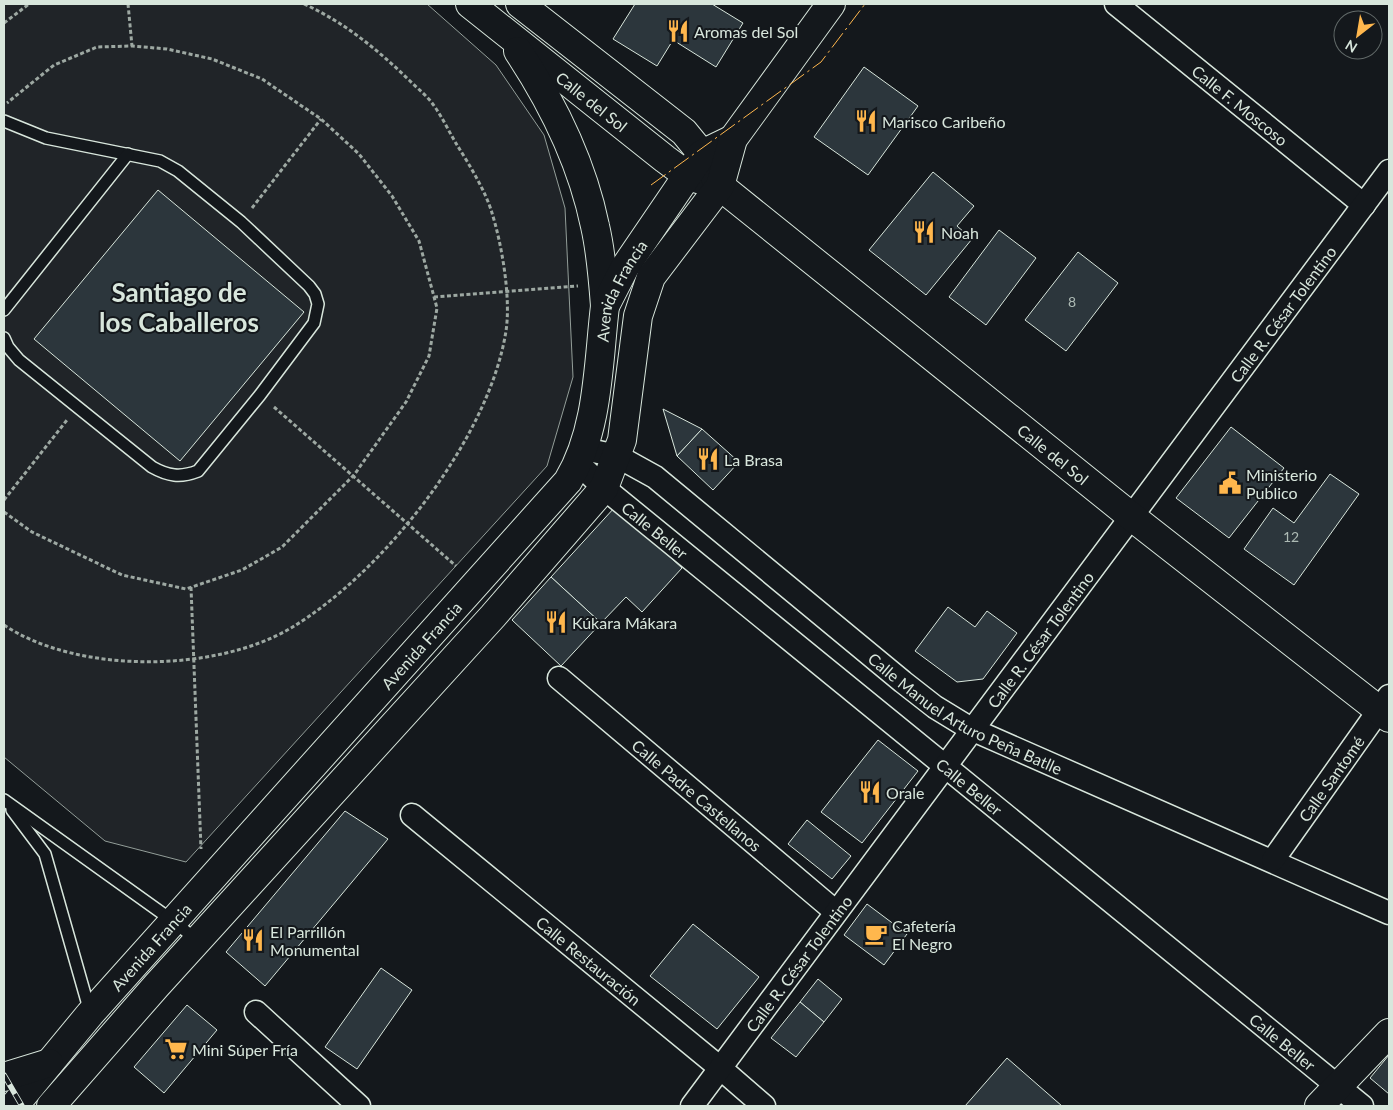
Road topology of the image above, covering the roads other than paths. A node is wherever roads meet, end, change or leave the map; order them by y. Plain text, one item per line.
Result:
1 (470, 4) edge
2 (520, 4) edge
3 (831, 4) edge
4 (1116, 4) edge
5 (503, 29) junction
6 (4, 121) edge
7 (733, 139) junction
8 (128, 154) junction
9 (695, 165) junction
10 (1389, 171) edge
11 (720, 186) junction
12 (1364, 204) junction
13 (604, 295) junction
14 (4, 310) edge
15 (4, 338) edge
16 (581, 456) junction
17 (617, 456) junction
18 (604, 488) junction
19 (1132, 516) junction
20 (559, 678) dead end
21 (1386, 708) edge
22 (971, 729) junction
23 (943, 767) junction
24 (4, 801) edge
25 (412, 815) dead end
26 (1272, 860) junction
27 (836, 912) junction
28 (1389, 913) edge
29 (173, 921) junction
30 (198, 941) junction
31 (256, 1012) dead end
32 (90, 1014) junction
33 (1389, 1033) edge
34 (49, 1063) junction
35 (720, 1067) junction
36 (4, 1077) edge
37 (1339, 1086) junction
38 (14, 1106) edge
39 (51, 1106) edge
40 (358, 1106) edge
41 (692, 1106) edge
42 (764, 1106) edge
43 (1319, 1106) edge
44 (1362, 1106) edge

1 - 5 main road, Calle del Sol
2 - 9 main road, Calle del Sol
3 - 7 main road, Avenida Francia
4 - 12 street, Calle F. Moscoso
5 - 9 main road, Calle del Sol
5 - 13 main road
6 - 8 lane
7 - 9 main road, Avenida Francia
7 - 11 main road, Avenida Francia
8 - 14 lane
8 - 15 lane
9 - 11 main road, Calle del Sol
9 - 13 main road, Avenida Francia
10 - 12 street, Calle R. César Tolentino
11 - 17 main road, Avenida Francia
11 - 19 main road, Calle del Sol
12 - 19 street, Calle R. César Tolentino
13 - 16 main road, Avenida Francia
16 - 17 street, Calle Manuel Arturo Peña Batlle
16 - 18 street, Calle Beller
16 - 29 main road, Avenida Francia
17 - 18 main road, Avenida Francia
17 - 22 street, Calle Manuel Arturo Peña Batlle
18 - 23 street, Calle Beller
18 - 30 main road, Avenida Francia
19 - 21 main road, Calle del Sol
19 - 22 street, Calle R. César Tolentino
20 - 27 street, Calle Padre Castellanos
21 - 26 street, Calle Santomé
22 - 23 street, Calle R. César Tolentino
22 - 26 street, Calle Manuel Arturo Peña Batlle
23 - 27 street, Calle R. César Tolentino
23 - 37 street, Calle Beller
24 - 29 lane
24 - 32 lane
25 - 35 street, Calle Restauración
26 - 28 street, Calle Manuel Arturo Peña Batlle
27 - 35 street, Calle R. César Tolentino
29 - 30 lane
29 - 32 main road, Avenida Francia
30 - 39 main road, Avenida Francia
31 - 40 street
32 - 34 main road, Avenida Francia
33 - 37 main road
34 - 36 main road
34 - 38 main road, Avenida Francia
35 - 41 street, Calle R. César Tolentino
35 - 42 street, Calle Restauración
37 - 43 main road
37 - 44 street, Calle Beller

